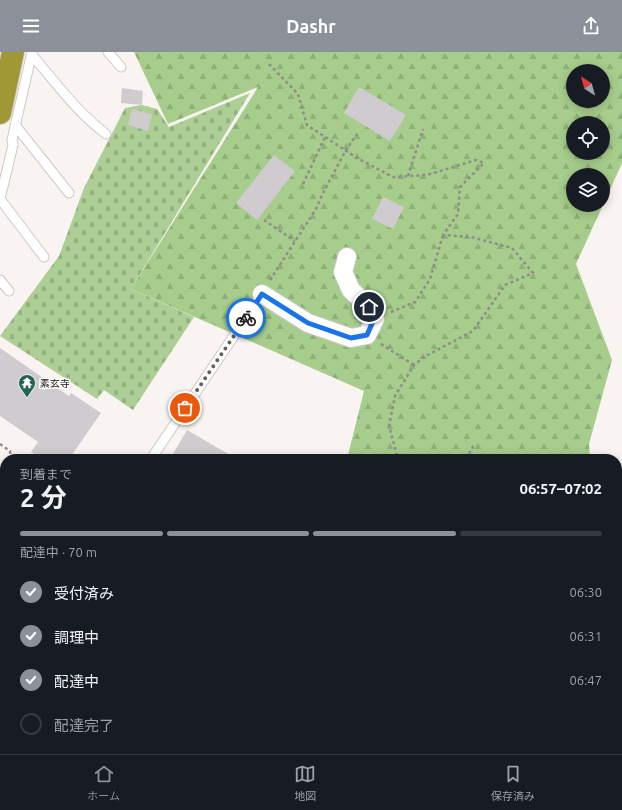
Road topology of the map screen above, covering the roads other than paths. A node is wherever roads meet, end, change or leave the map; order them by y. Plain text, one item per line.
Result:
1 (108, 52) edge
2 (26, 53) edge
3 (121, 68) dead end
4 (8, 119) edge
5 (106, 134) dead end
6 (69, 193) dead end
7 (0, 199) edge
8 (347, 256) dead end
9 (44, 258) dead end
10 (0, 280) edge
11 (9, 291) dead end
12 (262, 294) joint
13 (154, 454) edge

1 - 3 lane
2 - 4 highway
2 - 5 lane
4 - 6 lane
4 - 7 lane
7 - 9 lane
8 - 12 street
10 - 11 lane
12 - 13 lane

